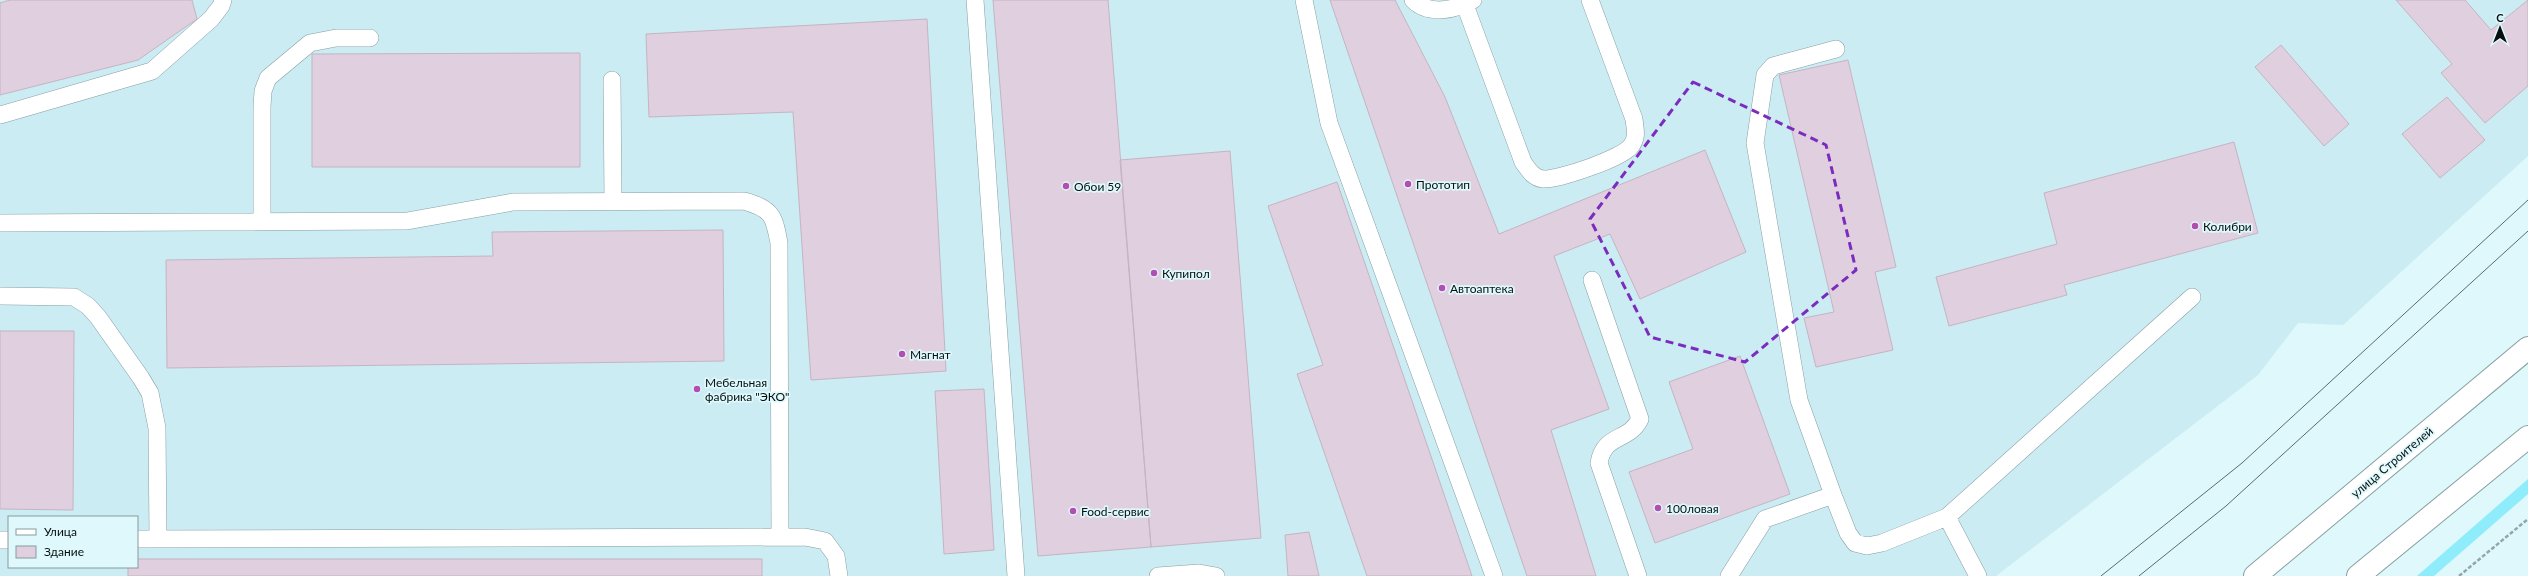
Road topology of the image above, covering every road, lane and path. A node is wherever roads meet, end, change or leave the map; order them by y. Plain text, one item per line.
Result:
1 (223, 0) edge
2 (975, 0) edge
3 (1304, 0) edge
4 (1413, 0) edge
5 (1590, 0) edge
6 (1469, 2) edge
7 (370, 38) dead end
8 (1836, 49) dead end
9 (612, 80) dead end
10 (0, 115) edge
11 (613, 202) junction
12 (262, 222) junction
13 (0, 223) edge
14 (1592, 280) dead end
15 (0, 296) edge
16 (2192, 297) dead end
17 (2528, 348) edge
18 (2528, 437) edge
19 (1833, 494) junction
20 (1947, 517) junction
21 (2528, 519) edge
22 (780, 537) junction
23 (138, 539) edge
24 (158, 539) junction
25 (839, 576) edge
26 (1016, 576) edge
27 (1158, 576) edge
28 (1216, 576) edge
29 (1494, 576) edge
30 (1638, 576) edge
31 (1729, 576) edge
32 (1978, 576) edge
33 (2255, 576) edge
34 (2358, 576) edge
35 (2459, 576) edge

1 - 10 lane
2 - 26 lane
3 - 29 lane
4 - 6 lane
5 - 6 lane
7 - 12 lane
8 - 19 lane
9 - 11 lane
11 - 12 lane
11 - 22 lane
12 - 13 lane
14 - 30 lane
15 - 24 lane
16 - 20 lane
17 - 33 main road, улица Строителей
18 - 34 main road
19 - 20 lane
19 - 31 lane
20 - 32 lane
21 - 35 path
22 - 24 lane
22 - 25 lane
23 - 24 lane
27 - 28 lane

